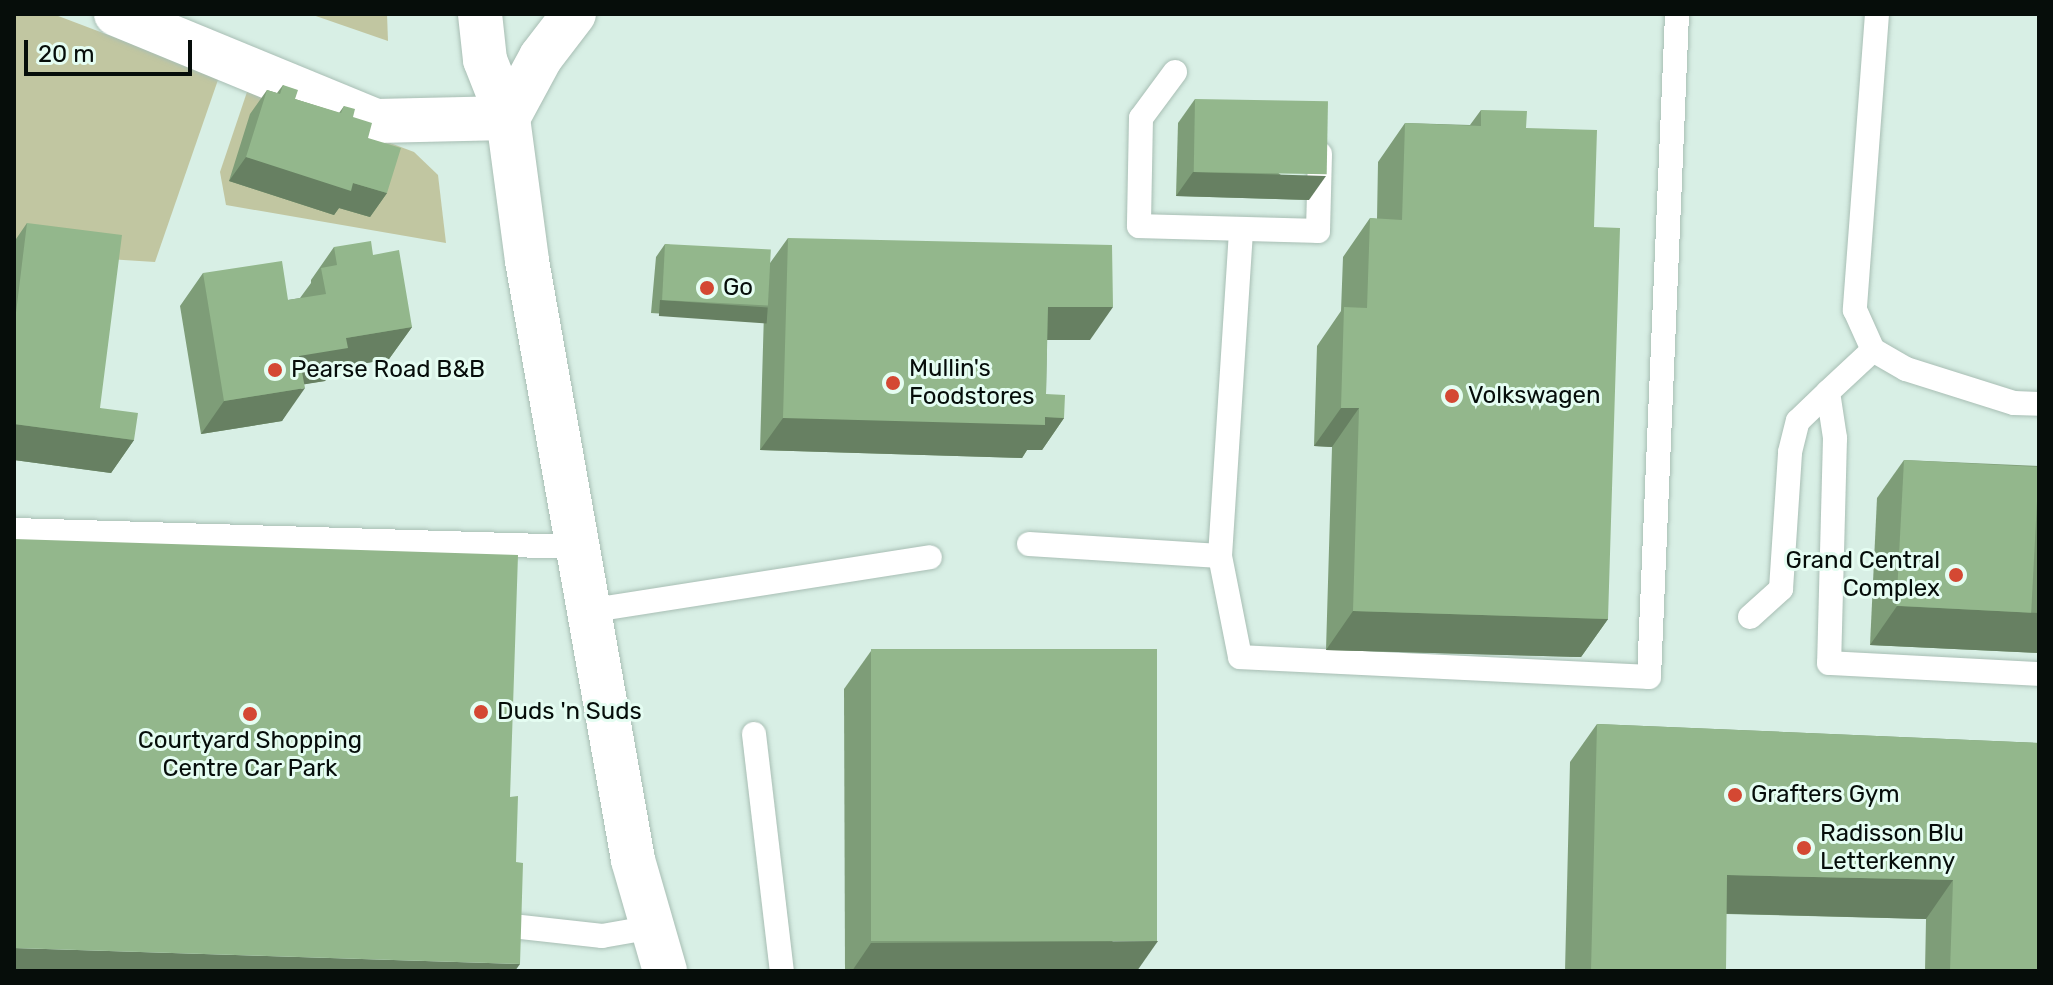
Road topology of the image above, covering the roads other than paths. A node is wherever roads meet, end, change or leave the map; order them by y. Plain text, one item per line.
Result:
1 (116, 14) edge
2 (480, 14) edge
3 (574, 14) edge
4 (1677, 14) edge
5 (1877, 14) edge
6 (1175, 72) dead end
7 (508, 118) junction
8 (1321, 129) edge
9 (1241, 230) junction
10 (1873, 350) junction
11 (1828, 392) junction
12 (2039, 404) edge
13 (14, 530) edge
14 (1029, 544) dead end
15 (576, 547) junction
16 (1220, 556) junction
17 (930, 557) dead end
18 (587, 611) junction
19 (1750, 617) dead end
20 (2039, 674) edge
21 (754, 734) dead end
22 (503, 925) edge
23 (653, 927) junction
24 (665, 971) edge
25 (782, 971) edge

1 - 7 main road
2 - 7 main road
3 - 7 main road
4 - 16 lane
5 - 10 lane
6 - 9 lane
7 - 15 main road
8 - 9 lane
9 - 16 lane
10 - 11 lane
10 - 12 lane
11 - 19 lane
11 - 20 lane
13 - 15 lane
14 - 16 lane
15 - 18 main road
17 - 18 lane
18 - 23 main road
21 - 25 lane
22 - 23 lane
23 - 24 main road

